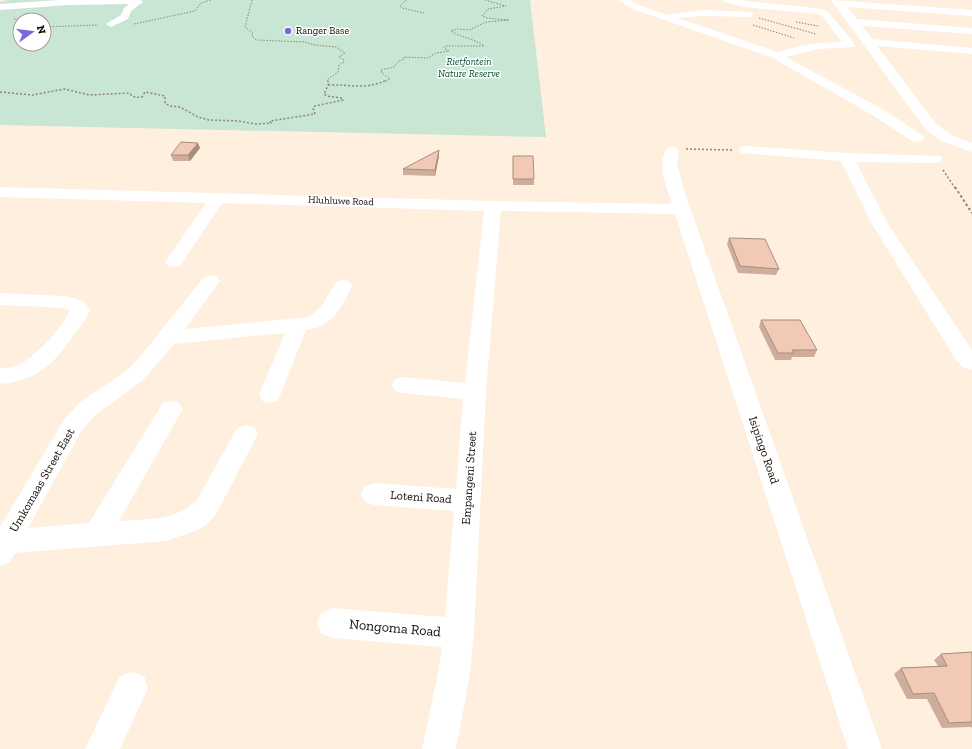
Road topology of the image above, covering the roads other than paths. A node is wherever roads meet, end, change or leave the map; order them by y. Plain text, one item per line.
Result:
1 (624, 0) edge
2 (728, 0) edge
3 (741, 0) edge
4 (837, 2) edge
5 (0, 7) edge
6 (779, 7) junction
7 (972, 13) edge
8 (665, 17) junction
9 (854, 22) junction
10 (111, 24) road end
11 (972, 31) edge
12 (869, 42) junction
13 (972, 51) edge
14 (777, 56) junction
15 (917, 138) dead end
16 (972, 148) edge
17 (746, 150) road end
18 (672, 151) road end
19 (846, 157) junction
20 (935, 158) road end
21 (0, 192) edge
22 (217, 198) junction
23 (493, 206) junction
24 (682, 209) junction
25 (174, 262) dead end
26 (211, 281) dead end
27 (343, 286) dead end
28 (0, 299) edge
29 (298, 325) junction
30 (168, 338) junction
31 (972, 363) edge
32 (0, 376) edge
33 (403, 385) dead end
34 (475, 392) junction
35 (270, 394) dead end
36 (171, 409) dead end
37 (246, 434) dead end
38 (374, 494) dead end
39 (468, 501) junction
40 (97, 535) junction
41 (3, 548) edge
42 (332, 623) dead end
43 (459, 634) junction
44 (132, 688) dead end
45 (102, 749) edge
46 (439, 749) edge
47 (865, 749) edge

1 - 8 street
2 - 6 street
3 - 6 street
4 - 7 street
4 - 9 street
5 - 10 street
6 - 8 street
6 - 14 street
8 - 14 street
9 - 11 street
9 - 12 street
12 - 13 street
12 - 16 street
14 - 15 street
17 - 19 street
18 - 24 street, Isipingo Road
19 - 20 street
19 - 31 street
21 - 22 street, Hluhluwe Road
22 - 23 street, Hluhluwe Road
22 - 25 street
23 - 24 street, Hluhluwe Road
23 - 34 street, Empangeni Street
24 - 47 street, Isipingo Road
26 - 30 street, Umkomaas Street East
27 - 29 street
28 - 32 street
29 - 30 street
29 - 35 street
30 - 41 street, Umkomaas Street East
33 - 34 street
34 - 39 street, Empangeni Street
36 - 40 street
37 - 40 street
38 - 39 street, Loteni Road
39 - 43 street, Empangeni Street
40 - 41 street
42 - 43 street, Nongoma Road
43 - 46 street, Empangeni Street
44 - 45 street

